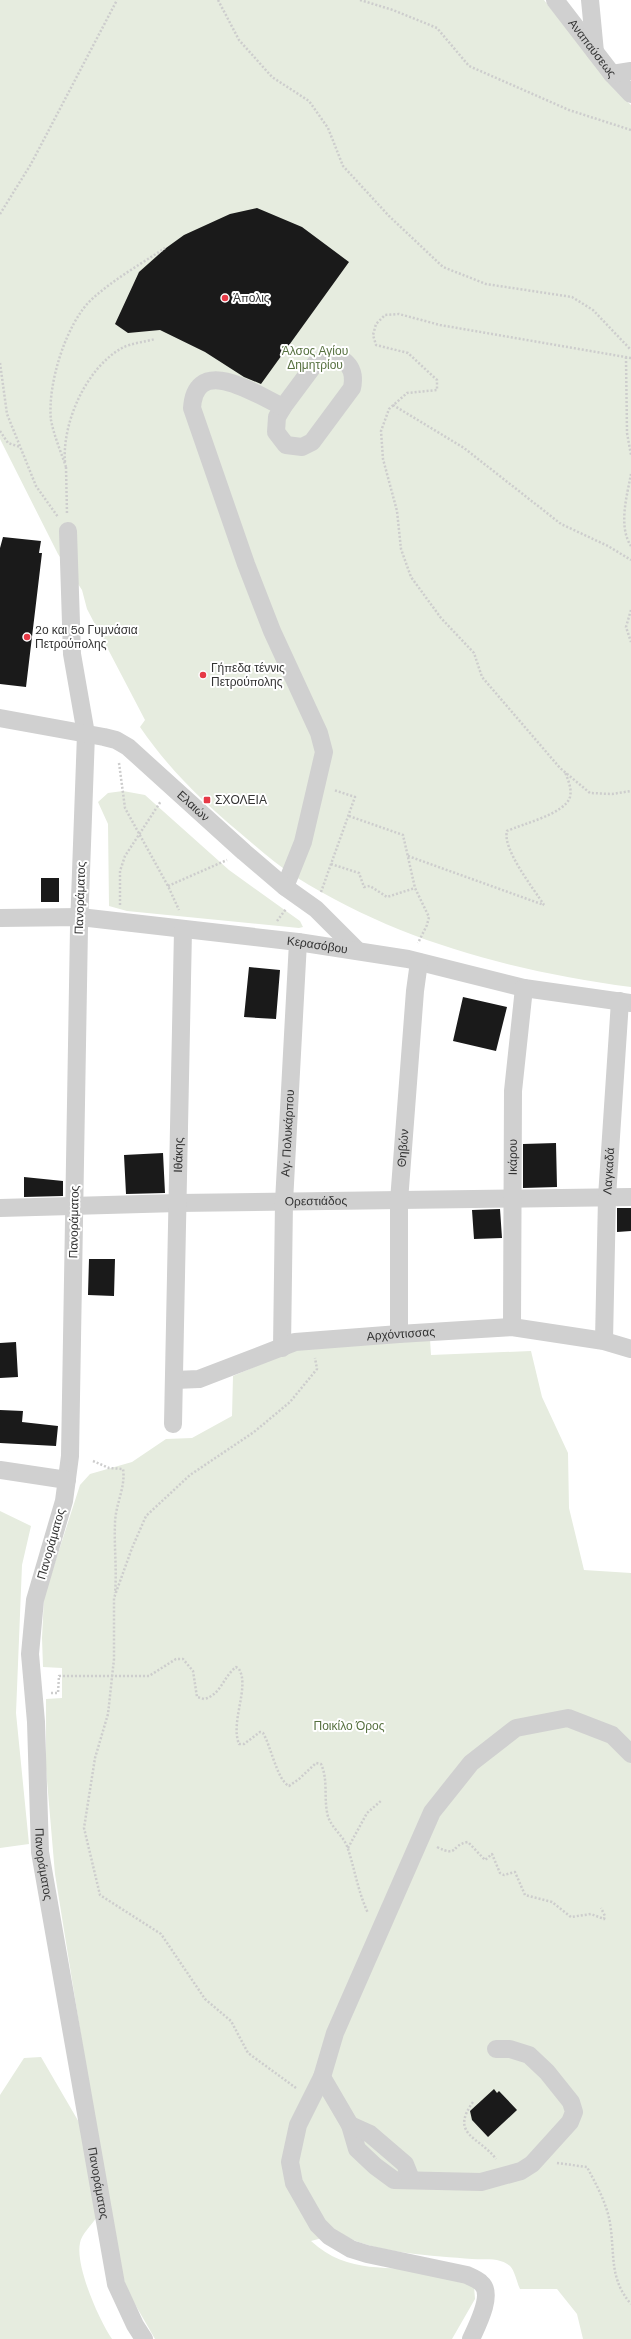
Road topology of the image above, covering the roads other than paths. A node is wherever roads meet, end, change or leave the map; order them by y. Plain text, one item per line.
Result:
1 (555, 0) edge
2 (590, 0) edge
3 (595, 53) junction
4 (631, 71) edge
5 (612, 74) junction
6 (631, 94) edge
7 (283, 407) junction
8 (68, 531) road end
9 (0, 718) edge
10 (86, 734) junction
11 (285, 887) junction
12 (80, 917) junction
13 (0, 918) edge
14 (185, 931) junction
15 (298, 942) junction
16 (358, 951) junction
17 (413, 961) junction
18 (524, 988) junction
19 (625, 1002) edge
20 (607, 1197) junction
21 (631, 1197) edge
22 (511, 1199) junction
23 (399, 1201) junction
24 (284, 1202) junction
25 (178, 1203) junction
26 (0, 1208) edge
27 (74, 1208) junction
28 (512, 1327) junction
29 (399, 1334) junction
30 (604, 1341) junction
31 (282, 1348) junction
32 (631, 1349) edge
33 (175, 1380) junction
34 (173, 1424) dead end
35 (0, 1470) edge
36 (67, 1480) junction
37 (631, 1754) edge
38 (496, 2049) dead end
39 (322, 2077) junction
40 (144, 2339) edge
41 (471, 2339) edge

1 - 3 street, Αναπαύσεως
2 - 3 street
3 - 5 street, Αναπαύσεως
4 - 5 street
5 - 6 street, Αναπαύσεως
7 - 7 street
7 - 11 street
8 - 10 street, Πανοράματος
9 - 10 street, Ελαιών
10 - 11 street, Ελαιών
10 - 12 street, Πανοράματος
11 - 16 street, Ελαιών
12 - 13 street, Κερασόβου
12 - 14 street, Κερασόβου
12 - 27 street, Πανοράματος
14 - 15 street, Κερασόβου
14 - 25 street, Ιθάκης
15 - 16 street, Κερασόβου
15 - 24 street, Αγ. Πολυκάρπου
16 - 17 street, Κερασόβου
17 - 18 street, Κερασόβου
17 - 23 street, Θηβών
18 - 19 street, Κερασόβου
18 - 22 street, Ικάρου
19 - 20 street, Λαγκαδά
20 - 21 street, Ορεστιάδος
20 - 22 street, Ορεστιάδος
20 - 30 street, Λαγκαδά
22 - 23 street, Ορεστιάδος
22 - 28 street, Ικάρου
23 - 24 street, Ορεστιάδος
23 - 29 street, Θηβών
24 - 25 street, Ορεστιάδος
24 - 31 street, Αγ. Πολυκάρπου
25 - 27 street, Ορεστιάδος
25 - 33 street, Ιθάκης
26 - 27 street, Ορεστιάδος
27 - 36 street, Πανοράματος
28 - 29 street, Αρχόντισσας
28 - 30 street, Αρχόντισσας
29 - 31 street, Αρχόντισσας
30 - 32 street, Αρχόντισσας
31 - 33 street, Αρχόντισσας
33 - 34 street, Ιθάκης
35 - 36 street
36 - 40 street, Πανοράματος
37 - 39 street
38 - 39 street
39 - 41 street

